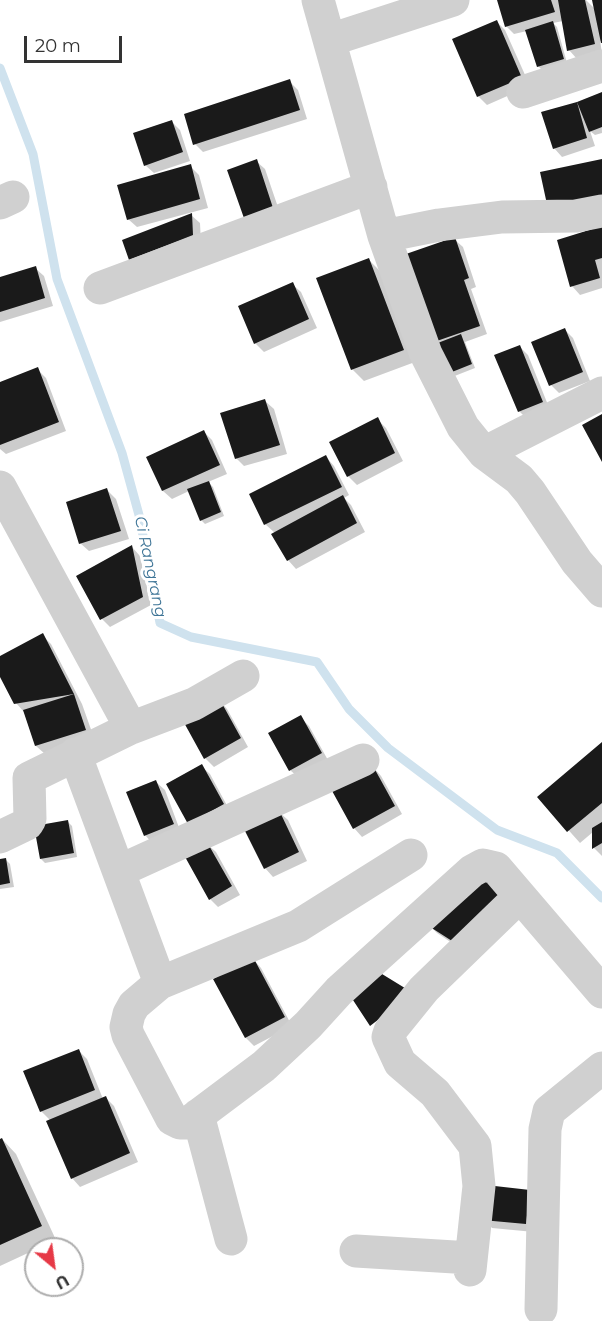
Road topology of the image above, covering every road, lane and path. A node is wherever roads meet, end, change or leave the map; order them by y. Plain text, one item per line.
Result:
1 (318, 0) edge
2 (453, 0) edge
3 (330, 40) junction
4 (602, 66) edge
5 (523, 92) dead end
6 (371, 187) junction
7 (602, 211) edge
8 (384, 236) junction
9 (100, 288) dead end
10 (602, 393) edge
11 (484, 453) junction
12 (0, 487) edge
13 (602, 591) edge
14 (243, 676) dead end
15 (131, 728) junction
16 (75, 754) junction
17 (363, 760) dead end
18 (0, 837) edge
19 (411, 855) dead end
20 (118, 871) junction
21 (519, 897) junction
22 (160, 983) junction
23 (602, 992) edge
24 (602, 1068) edge
25 (198, 1115) junction
26 (231, 1239) dead end
27 (356, 1251) dead end
28 (541, 1309) dead end

1 - 3 street
2 - 3 street
3 - 6 street
4 - 5 street
6 - 8 street
6 - 9 street
7 - 8 street
8 - 11 street
10 - 11 street
11 - 13 street
12 - 15 street
14 - 15 street
15 - 16 street
16 - 18 street
16 - 20 street
17 - 20 street
19 - 22 street
20 - 22 street
21 - 23 street
21 - 25 street
21 - 27 street
22 - 25 street
24 - 28 street
25 - 26 street

